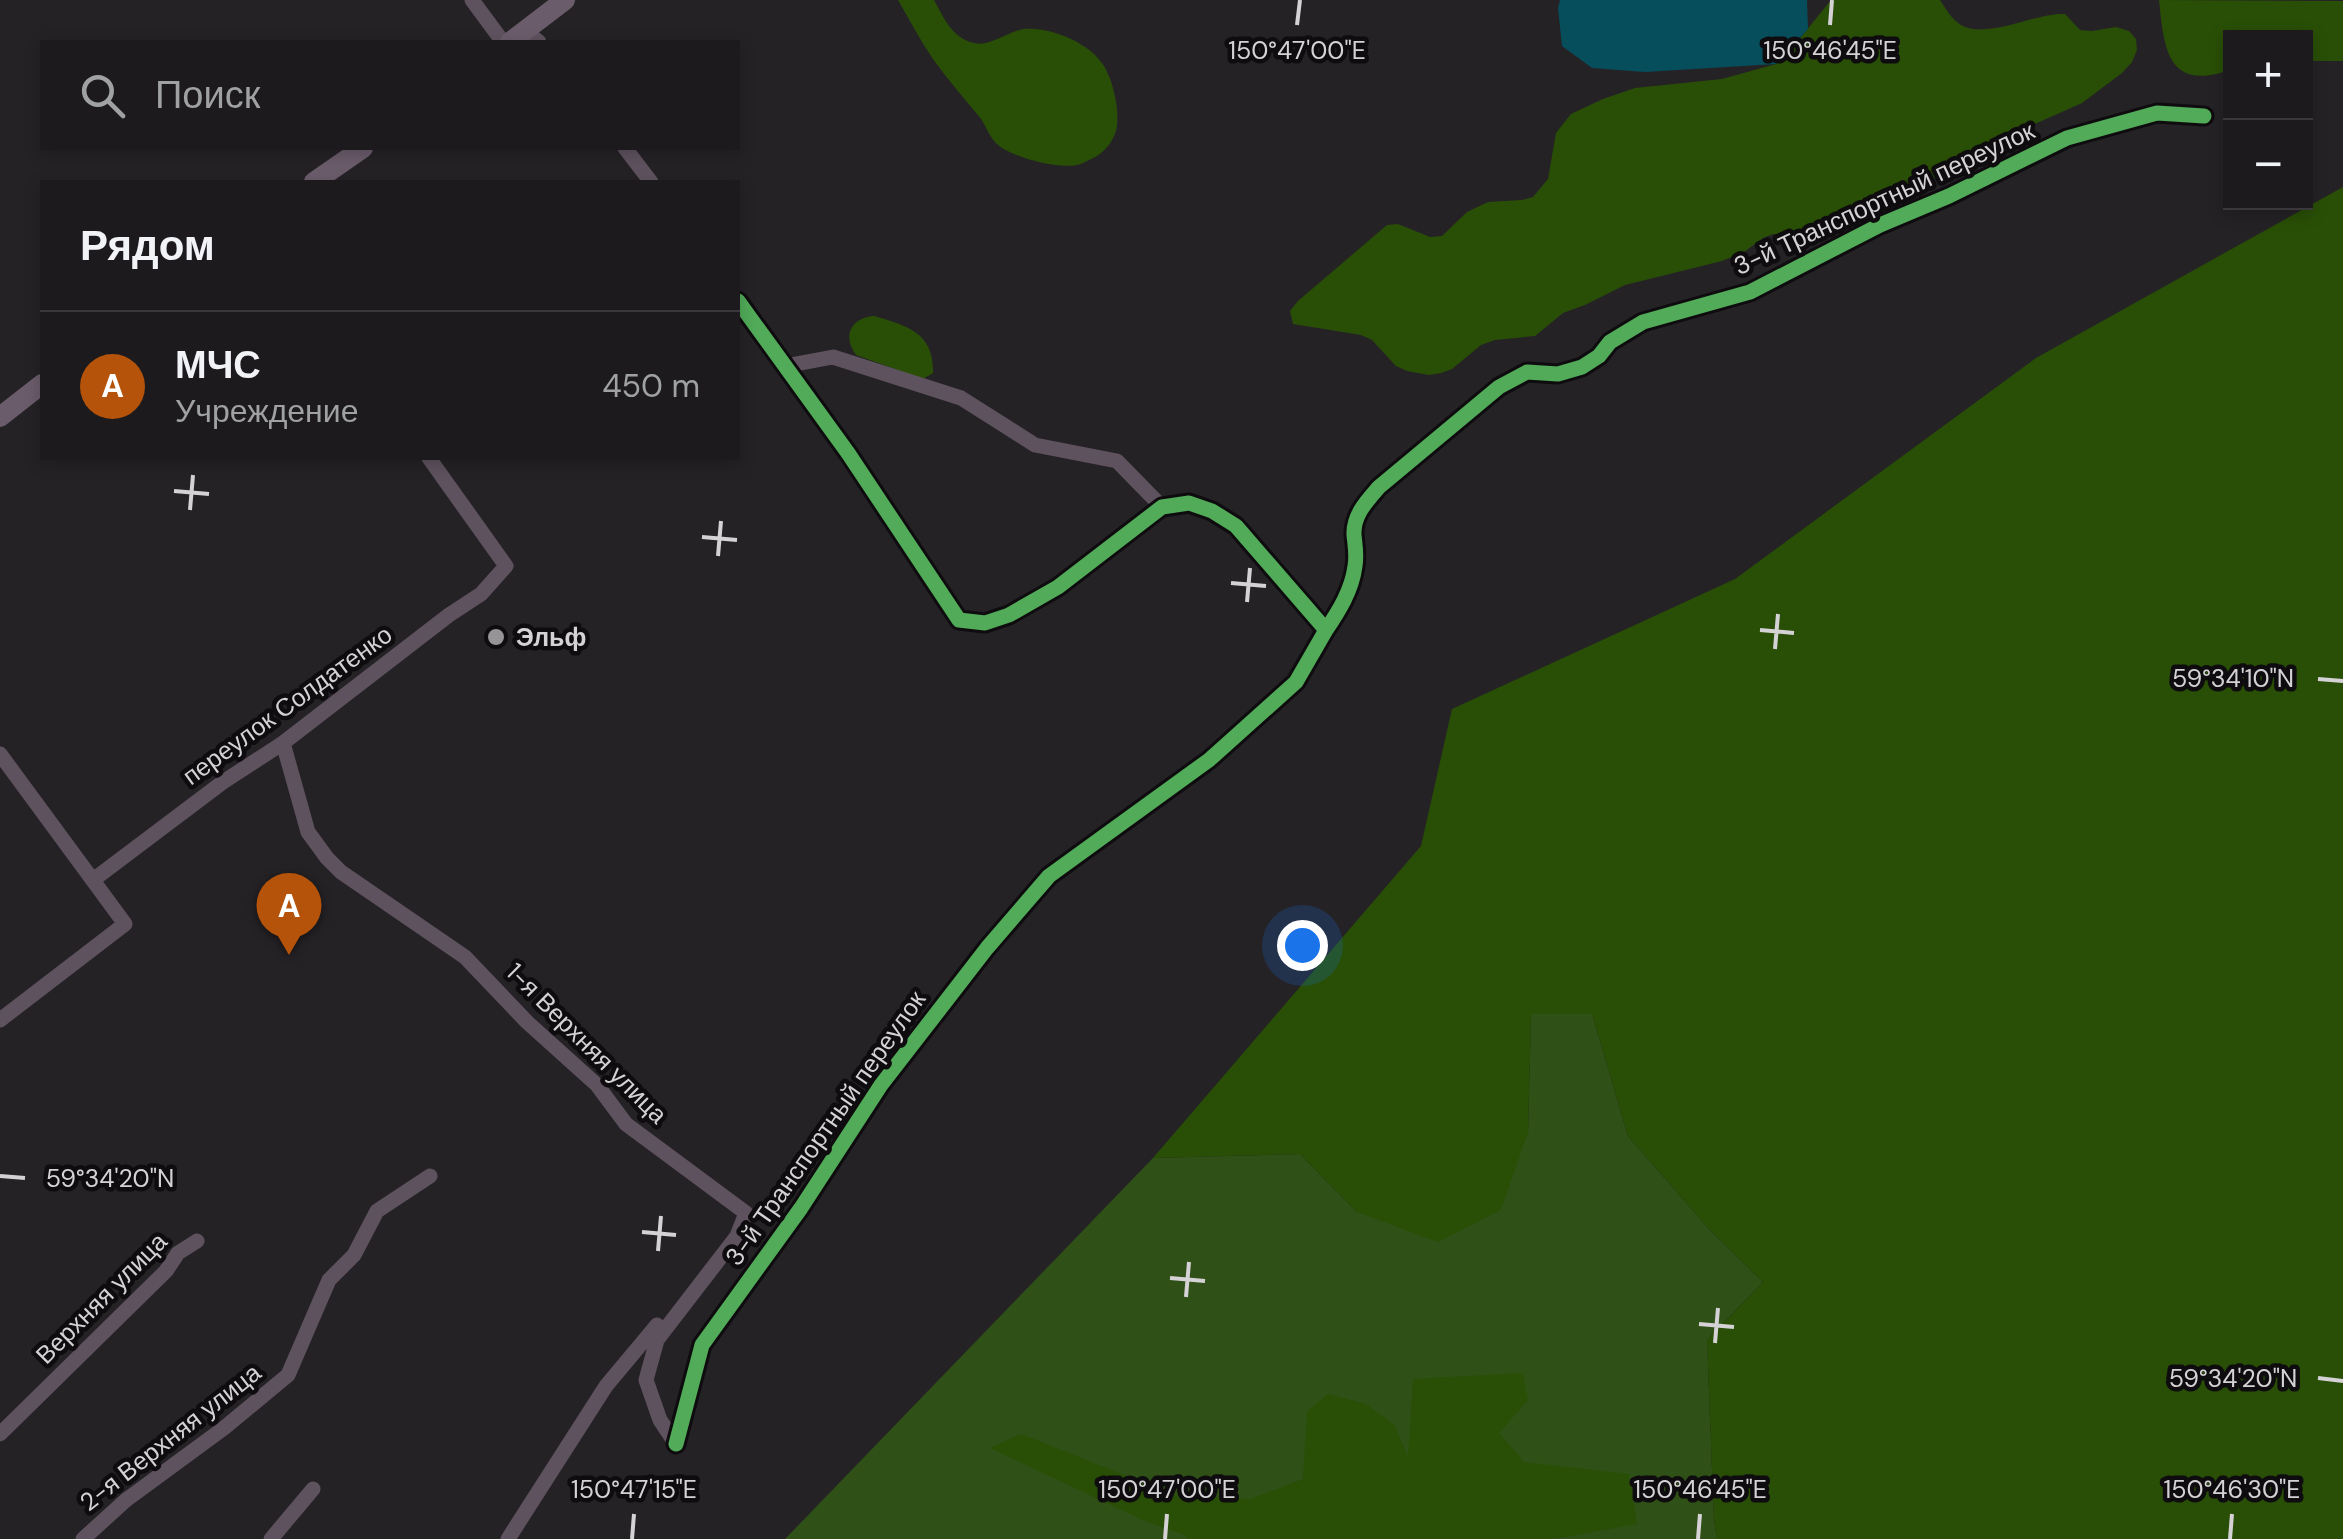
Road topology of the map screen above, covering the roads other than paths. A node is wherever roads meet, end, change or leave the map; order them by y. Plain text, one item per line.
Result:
1 (472, 0) edge
2 (565, 0) edge
3 (519, 40) edge
4 (2204, 116) dead end
5 (360, 150) edge
6 (627, 150) edge
7 (317, 180) edge
8 (649, 180) edge
9 (740, 304) edge
10 (785, 366) junction
11 (40, 386) edge
12 (0, 417) edge
13 (430, 460) edge
14 (1162, 507) junction
15 (1326, 630) junction
16 (283, 742) junction
17 (0, 754) edge
18 (93, 880) junction
19 (0, 1020) edge
20 (430, 1176) dead end
21 (197, 1241) dead end
22 (677, 1314) junction
23 (0, 1434) edge
24 (676, 1444) joint
25 (312, 1489) dead end
26 (83, 1539) edge
27 (270, 1539) edge
28 (508, 1539) edge

1 - 3 street
2 - 3 main road
4 - 15 street, 3-й Транспортный переулок
5 - 7 main road
6 - 8 street
9 - 10 street
10 - 14 street
10 - 14 street
11 - 12 main road
13 - 16 street, переулок Солдатенко
14 - 15 street
15 - 24 street, 3-й Транспортный переулок
16 - 18 street, переулок Солдатенко
16 - 22 street, 1-я Верхняя улица
17 - 18 street
18 - 19 street
20 - 26 street, 2-я Верхняя улица
21 - 23 street, Верхняя улица
22 - 24 street, 1-я Верхняя улица
22 - 28 street
25 - 27 street

